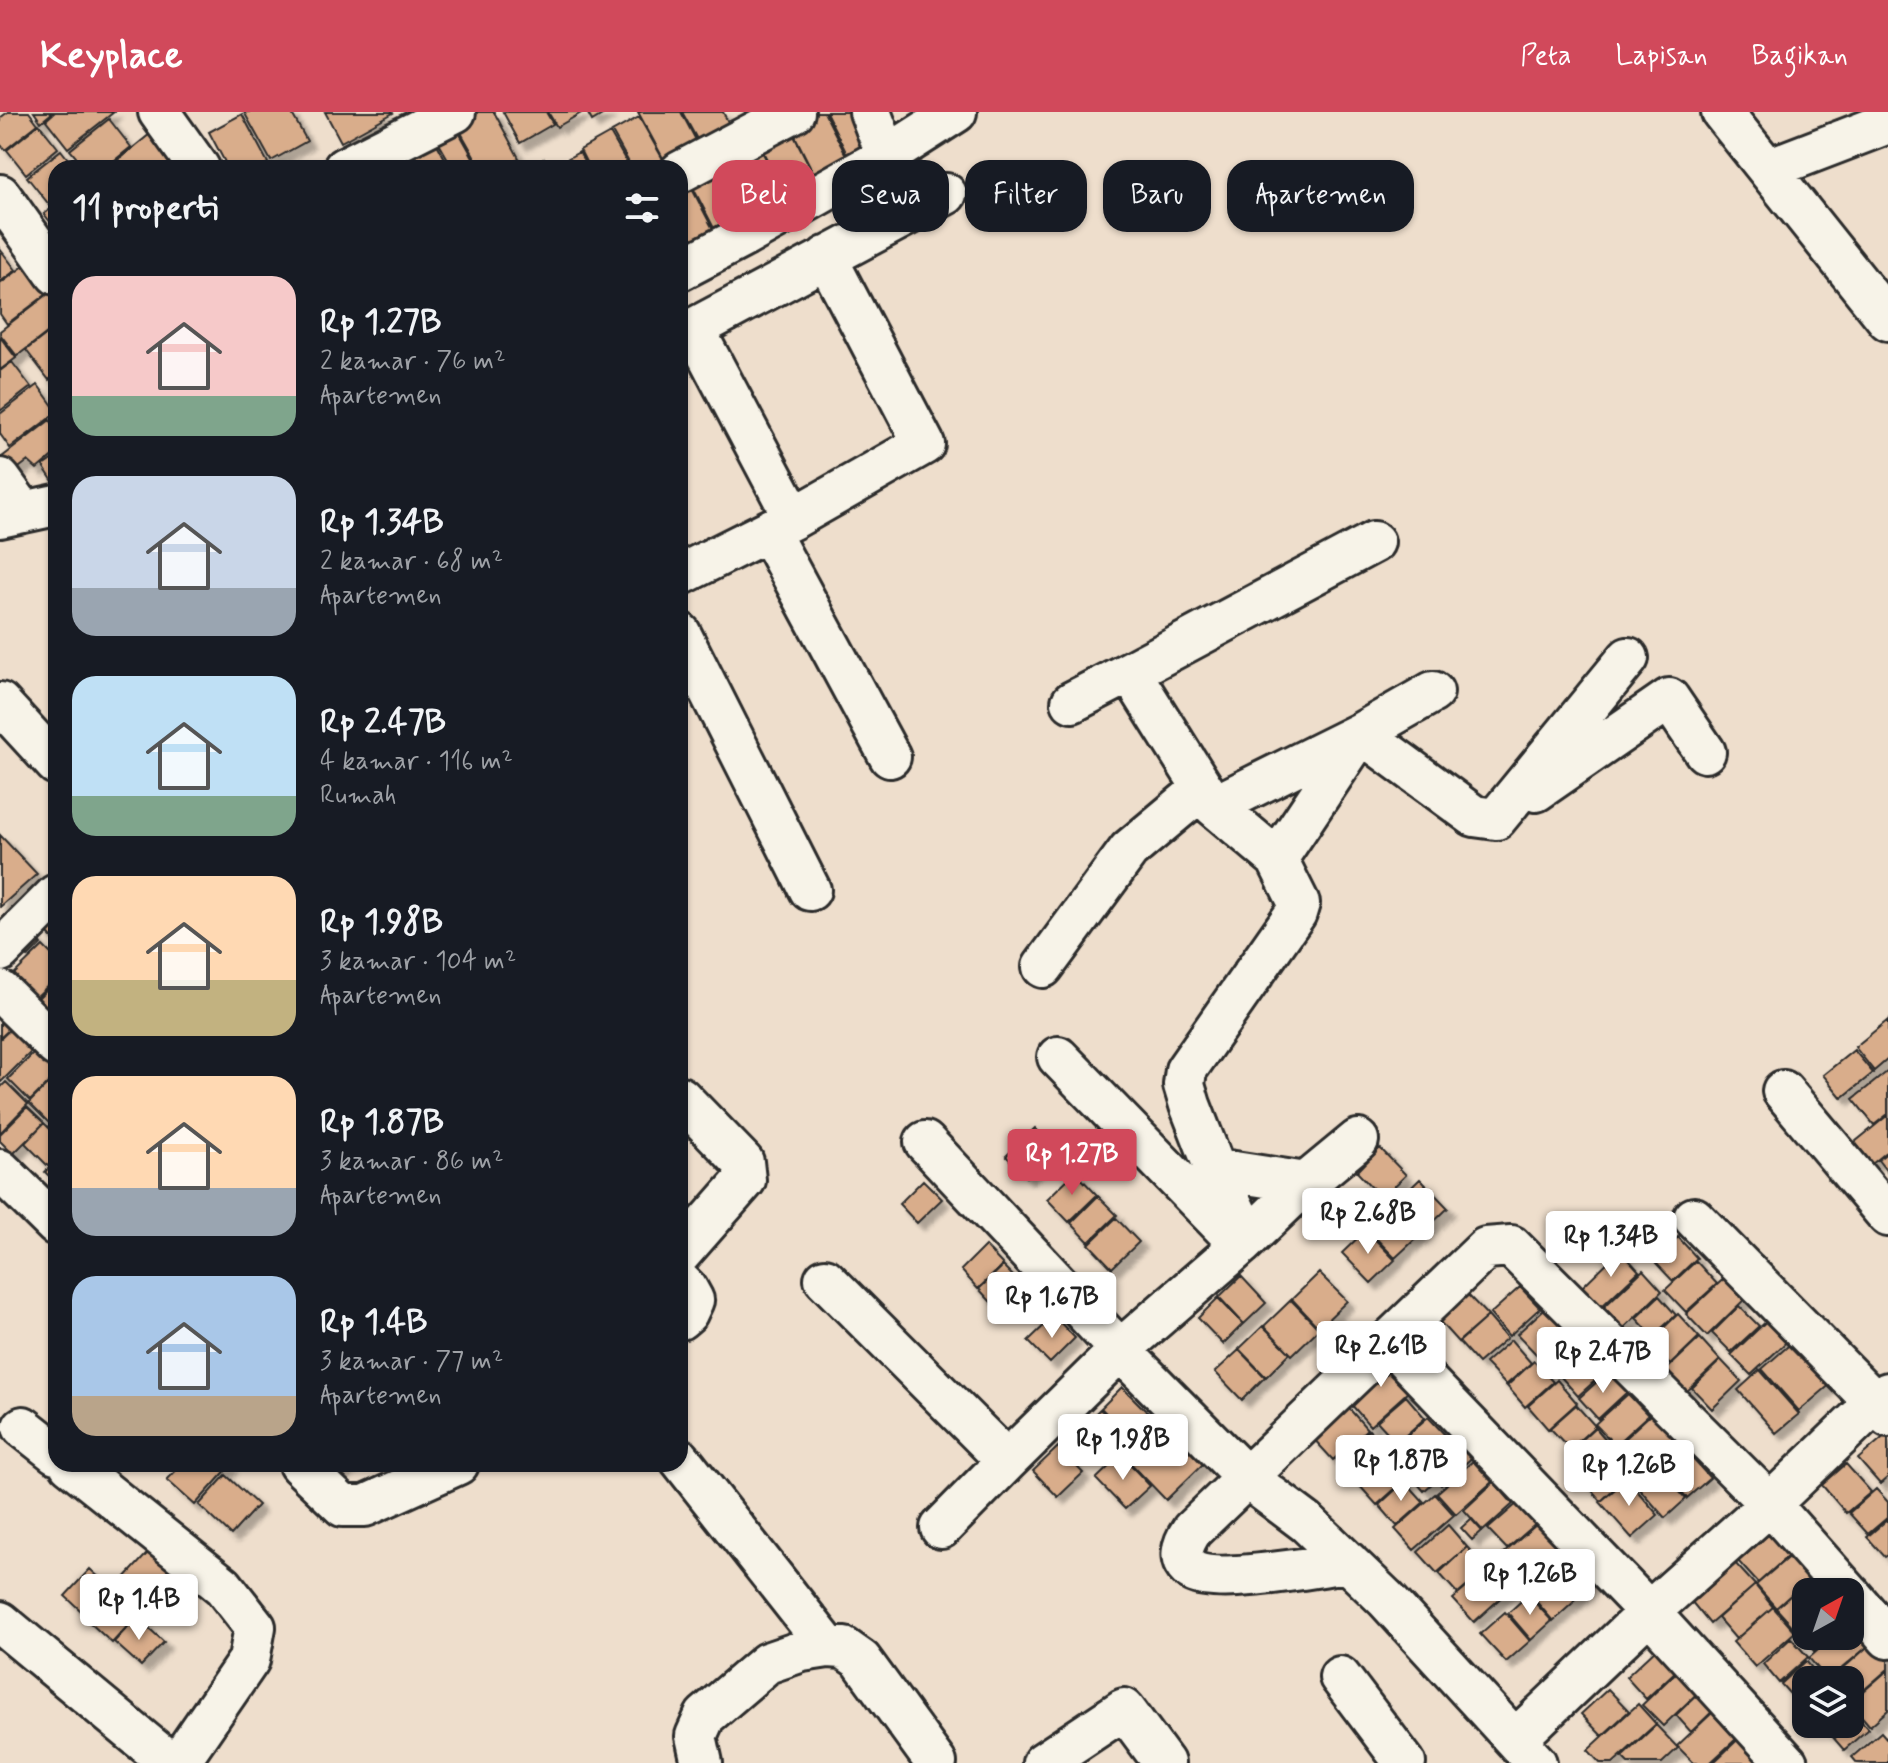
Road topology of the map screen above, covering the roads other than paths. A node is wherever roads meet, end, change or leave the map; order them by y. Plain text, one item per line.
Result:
1 (159, 112) edge
2 (455, 112) edge
3 (794, 112) edge
4 (870, 112) edge
5 (956, 112) edge
6 (1722, 112) edge
7 (1888, 123) edge
8 (887, 156) junction
9 (193, 160) edge
10 (360, 160) edge
11 (688, 168) edge
12 (1768, 169) junction
13 (0, 195) edge
14 (874, 232) edge
15 (826, 257) junction
16 (48, 263) edge
17 (688, 266) edge
18 (1874, 279) edge
19 (1888, 320) edge
20 (688, 331) edge
21 (688, 334) edge
22 (0, 479) edge
23 (27, 511) edge
24 (781, 524) junction
25 (1374, 542) dead end
26 (688, 571) edge
27 (688, 649) edge
28 (1628, 658) dead end
29 (1130, 672) junction
30 (1433, 692) dead end
31 (1072, 702) dead end
32 (0, 703) edge
33 (1361, 733) junction
34 (1705, 752) dead end
35 (48, 755) edge
36 (890, 757) dead end
37 (1208, 797) junction
38 (1496, 819) junction
39 (1277, 859) junction
40 (810, 890) dead end
41 (48, 903) edge
42 (0, 951) edge
43 (1043, 967) dead end
44 (0, 991) edge
45 (48, 1038) edge
46 (1058, 1057) dead end
47 (1783, 1091) dead end
48 (688, 1105) edge
49 (1203, 1136) junction
50 (1358, 1140) dead end
51 (925, 1142) dead end
52 (0, 1170) edge
53 (1306, 1183) junction
54 (1888, 1216) edge
55 (48, 1217) edge
56 (1694, 1218) dead end
57 (1245, 1241) junction
58 (688, 1245) edge
59 (825, 1279) dead end
60 (688, 1291) edge
61 (688, 1311) edge
62 (1389, 1342) junction
63 (1120, 1350) junction
64 (1884, 1404) edge
65 (23, 1427) dead end
66 (48, 1447) edge
67 (1007, 1461) junction
68 (688, 1469) edge
69 (80, 1472) edge
70 (307, 1472) edge
71 (440, 1472) edge
72 (1247, 1478) junction
73 (1770, 1504) junction
74 (941, 1528) dead end
75 (1348, 1562) junction
76 (1836, 1578) edge
77 (1864, 1610) edge
78 (1649, 1612) junction
79 (0, 1622) edge
80 (1888, 1638) edge
81 (828, 1647) junction
82 (1340, 1677) dead end
83 (1526, 1751) edge
84 (170, 1763) edge
85 (178, 1763) edge
86 (702, 1763) edge
87 (936, 1763) edge
88 (1043, 1763) edge
89 (1164, 1763) edge
90 (1405, 1763) edge
91 (1787, 1763) edge

1 - 9 street
2 - 10 street
3 - 11 street
4 - 8 street
5 - 8 street
6 - 12 street
7 - 12 street
8 - 17 street
12 - 18 street
13 - 16 street
14 - 15 street
15 - 20 street
15 - 24 street
18 - 19 street
21 - 24 street
22 - 23 street
24 - 26 street
24 - 36 street
25 - 29 street
27 - 40 street
28 - 38 street
29 - 31 street
29 - 37 street
30 - 33 street
32 - 35 street
33 - 37 street
33 - 38 street
33 - 39 street
34 - 38 street
37 - 39 street
37 - 43 street
39 - 49 street
41 - 42 street
44 - 45 street
46 - 57 street
47 - 54 street
48 - 58 street
49 - 53 street
49 - 57 street
50 - 53 street
51 - 63 street
52 - 55 street
53 - 57 street
56 - 64 street
57 - 63 street
59 - 67 street
60 - 61 street
62 - 72 street
62 - 73 street
62 - 78 street
63 - 67 street
63 - 72 street
64 - 73 street
65 - 66 street
67 - 74 street
68 - 81 street
69 - 85 street
70 - 71 street
72 - 75 street
72 - 75 street
73 - 76 street
73 - 78 street
75 - 83 street
77 - 80 street
78 - 83 street
78 - 91 street
79 - 84 street
81 - 86 street
81 - 87 street
82 - 90 street
88 - 89 street

